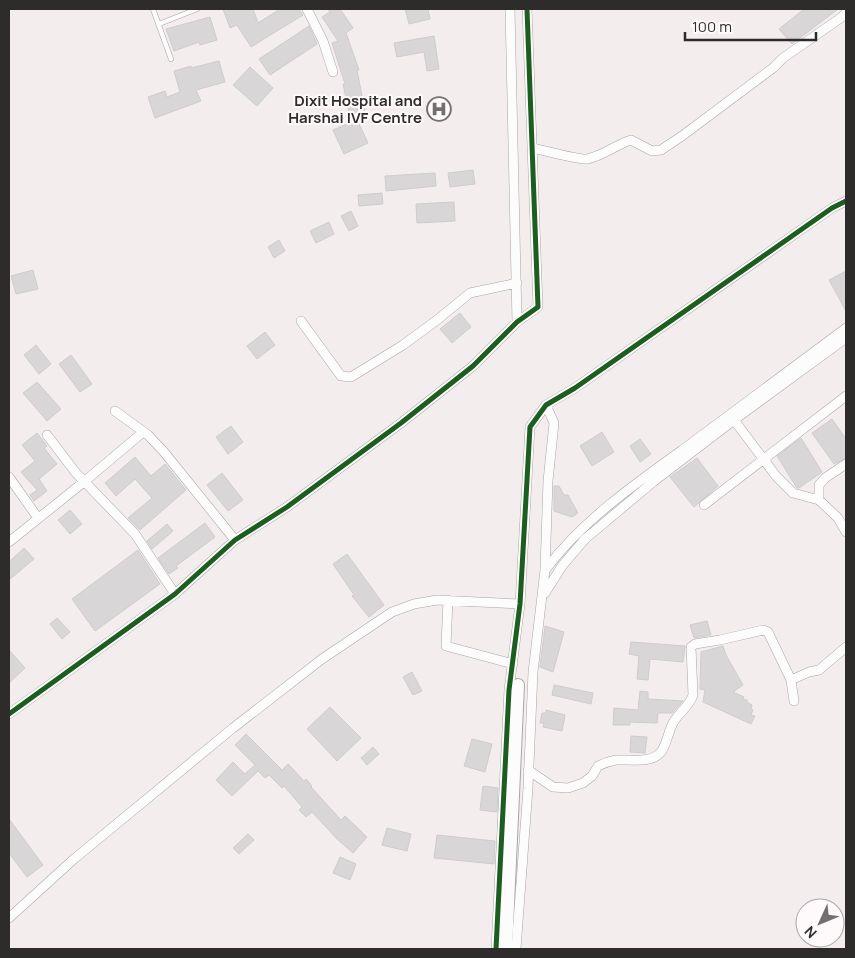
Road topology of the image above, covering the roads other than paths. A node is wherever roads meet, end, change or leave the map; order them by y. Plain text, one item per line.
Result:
1 (153, 9) edge
2 (197, 9) edge
3 (307, 9) edge
4 (510, 9) edge
5 (527, 9) edge
6 (846, 12) edge
7 (158, 24) junction
8 (171, 59) dead end
9 (334, 72) dead end
10 (532, 148) junction
11 (846, 201) edge
12 (516, 283) junction
13 (301, 321) dead end
14 (517, 322) junction
15 (846, 328) edge
16 (846, 338) edge
17 (828, 346) junction
18 (845, 399) edge
19 (546, 405) junction
20 (116, 412) dead end
21 (734, 420) junction
22 (142, 433) junction
23 (47, 435) dead end
24 (764, 460) junction
25 (846, 464) edge
26 (9, 477) edge
27 (85, 481) junction
28 (819, 500) junction
29 (704, 505) dead end
30 (38, 518) junction
31 (846, 532) edge
32 (235, 540) junction
33 (9, 542) edge
34 (545, 570) junction
35 (175, 594) junction
36 (543, 596) junction
37 (448, 600) junction
38 (520, 604) junction
39 (846, 647) edge
40 (513, 664) junction
41 (791, 680) junction
42 (518, 685) dead end
43 (794, 701) dead end
44 (9, 714) edge
45 (528, 770) junction
46 (9, 918) edge
47 (496, 949) edge
48 (506, 949) edge
49 (516, 949) edge

1 - 7 lane
2 - 7 lane
3 - 9 street
4 - 12 street
5 - 10 street
6 - 10 street
7 - 8 lane
10 - 14 street
11 - 19 street
12 - 13 street
12 - 14 street
14 - 32 street
15 - 17 street
16 - 17 street
17 - 21 street
17 - 34 street
18 - 24 street
19 - 34 street
19 - 38 street
20 - 22 street
21 - 24 street
21 - 36 street
22 - 27 street
22 - 32 street
23 - 27 street
24 - 28 street
24 - 29 street
25 - 28 street
26 - 30 street
27 - 30 street
27 - 35 street
28 - 31 street
30 - 33 street
32 - 35 street
34 - 36 street
35 - 44 street
36 - 45 street
37 - 38 street
37 - 40 street
37 - 46 street
38 - 40 street
39 - 41 street
40 - 47 street
41 - 43 street
41 - 45 street
42 - 48 main road
45 - 49 street

